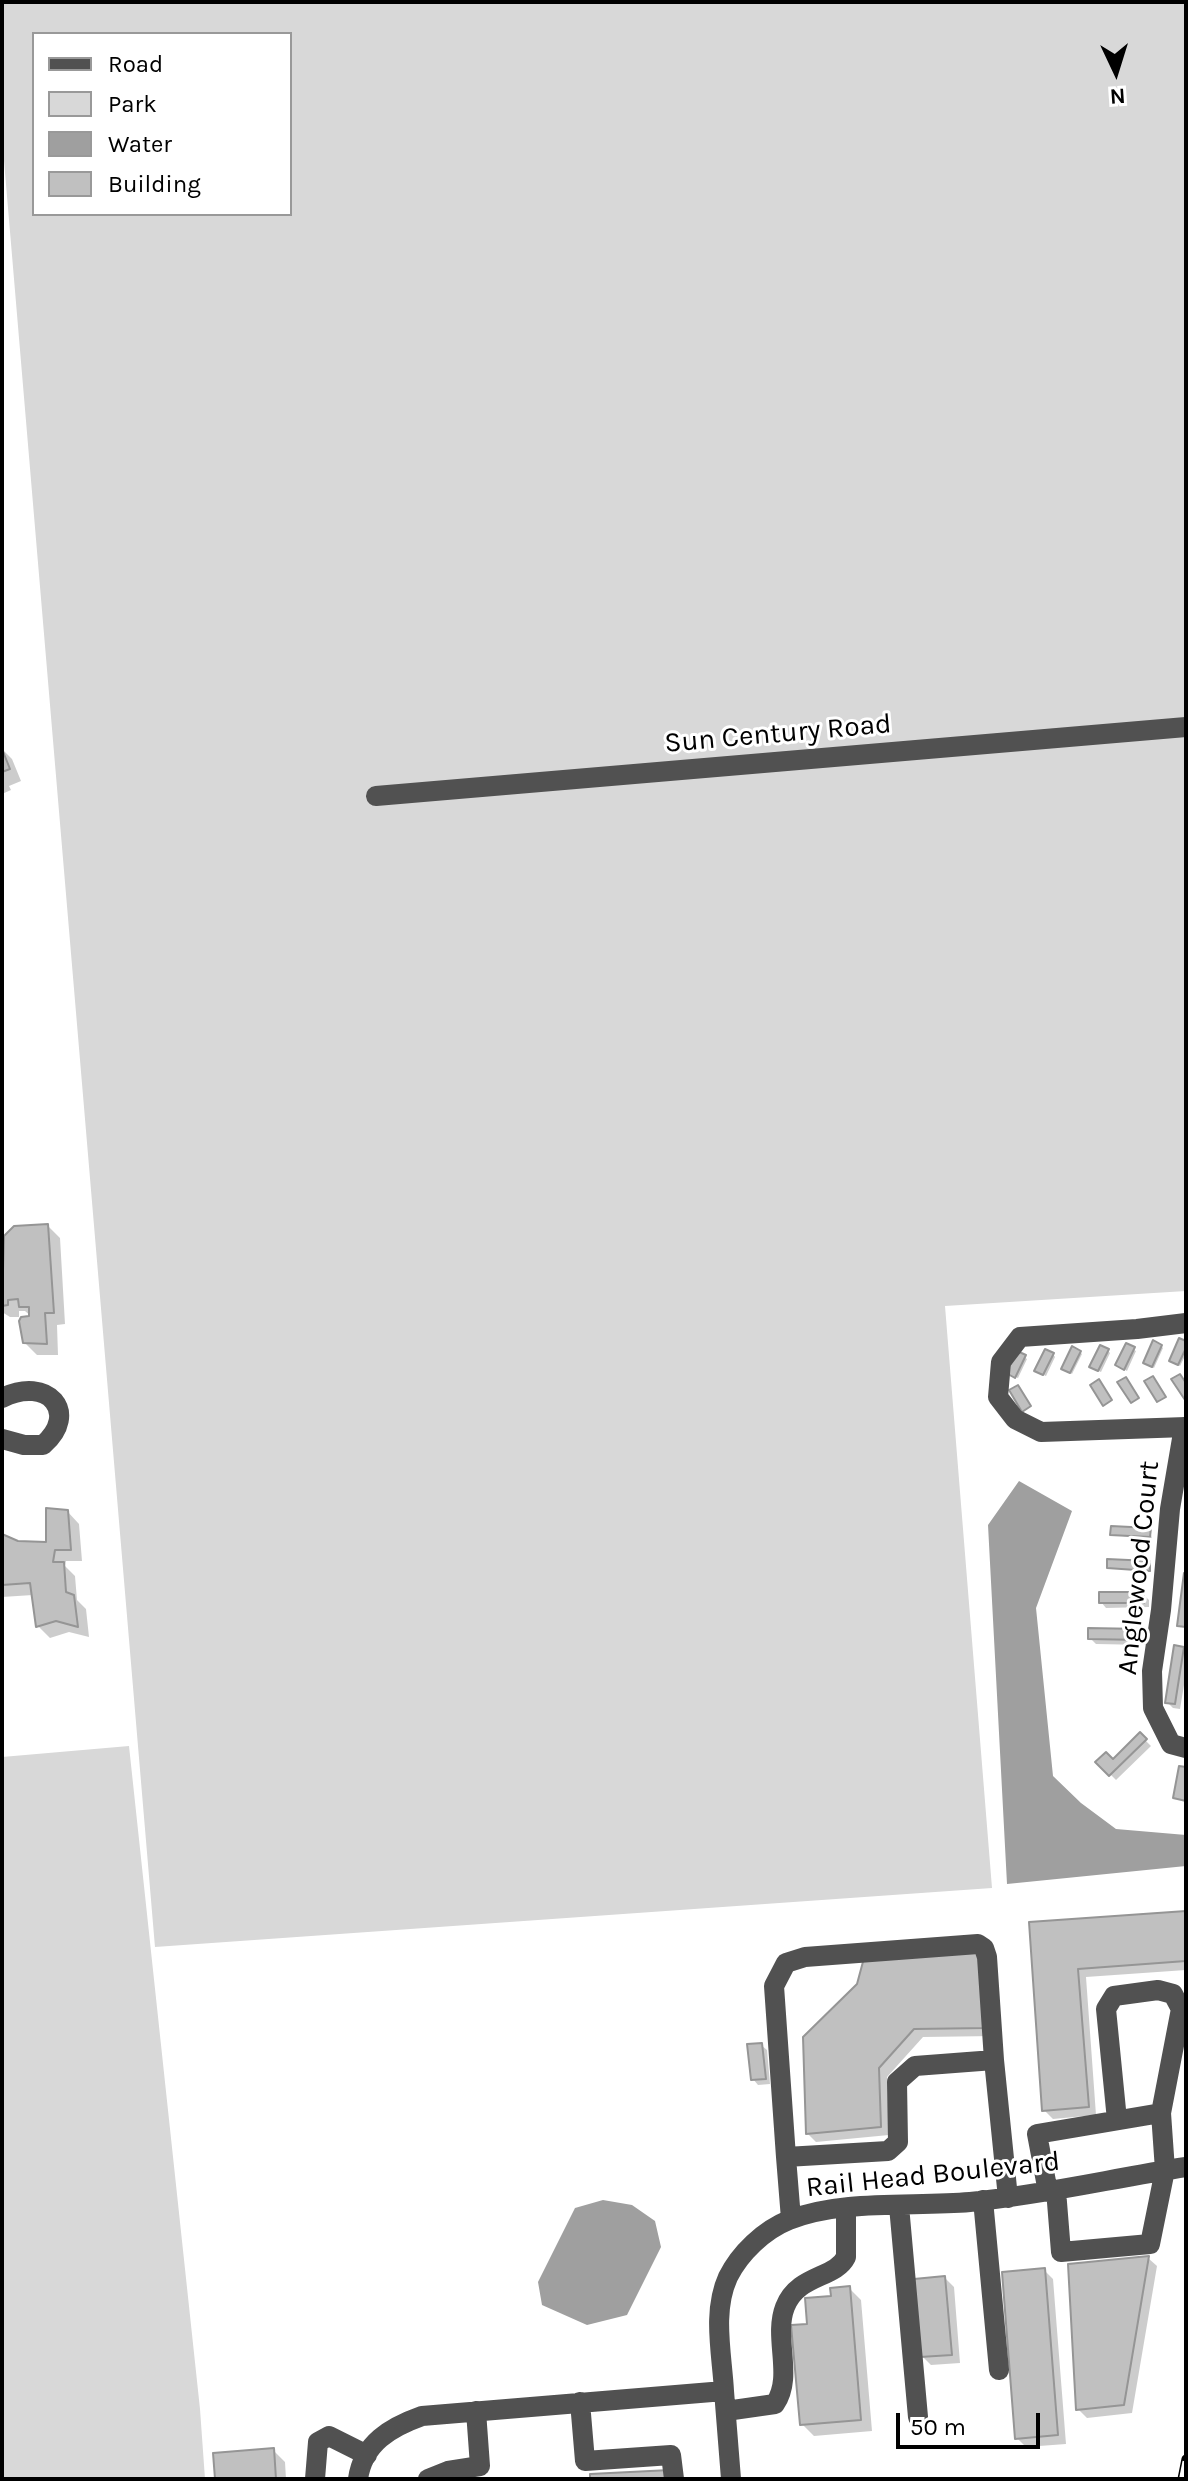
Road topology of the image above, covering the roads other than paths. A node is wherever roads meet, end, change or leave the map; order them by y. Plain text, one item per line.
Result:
1 (1186, 727) edge
2 (376, 796) dead end
3 (1186, 1323) edge
4 (2, 1398) edge
5 (1185, 1427) edge
6 (2, 1439) edge
7 (1186, 1748) edge
8 (994, 2060) junction
9 (1161, 2113) junction
10 (1117, 2120) junction
11 (786, 2157) junction
12 (1186, 2167) edge
13 (1165, 2170) junction
14 (1052, 2191) junction
15 (1008, 2198) junction
16 (983, 2200) junction
17 (899, 2206) junction
18 (846, 2209) junction
19 (791, 2219) junction
20 (999, 2370) dead end
21 (725, 2401) junction
22 (580, 2402) junction
23 (476, 2411) junction
24 (918, 2417) dead end
25 (367, 2455) junction
26 (315, 2479) edge
27 (358, 2479) edge
28 (428, 2479) edge
29 (674, 2479) edge
30 (731, 2479) edge

1 - 2 street, Sun Century Road
3 - 5 street
4 - 6 street
5 - 7 street, Anglewood Court
8 - 11 street
8 - 11 street
8 - 15 street
9 - 10 street
9 - 10 street
9 - 13 street
10 - 14 street
11 - 19 street
12 - 13 street, Rail Head Boulevard
13 - 14 street, Rail Head Boulevard
13 - 14 street
14 - 15 street, Rail Head Boulevard
15 - 16 street, Rail Head Boulevard
16 - 17 street, Rail Head Boulevard
16 - 20 street
17 - 18 street, Rail Head Boulevard
17 - 24 street
18 - 19 street, Rail Head Boulevard
18 - 21 street
19 - 21 street, Rail Head Boulevard
21 - 22 street
21 - 30 street, Rail Head Boulevard
22 - 23 street
22 - 29 street
23 - 25 street
23 - 28 street
25 - 26 street
25 - 27 street

